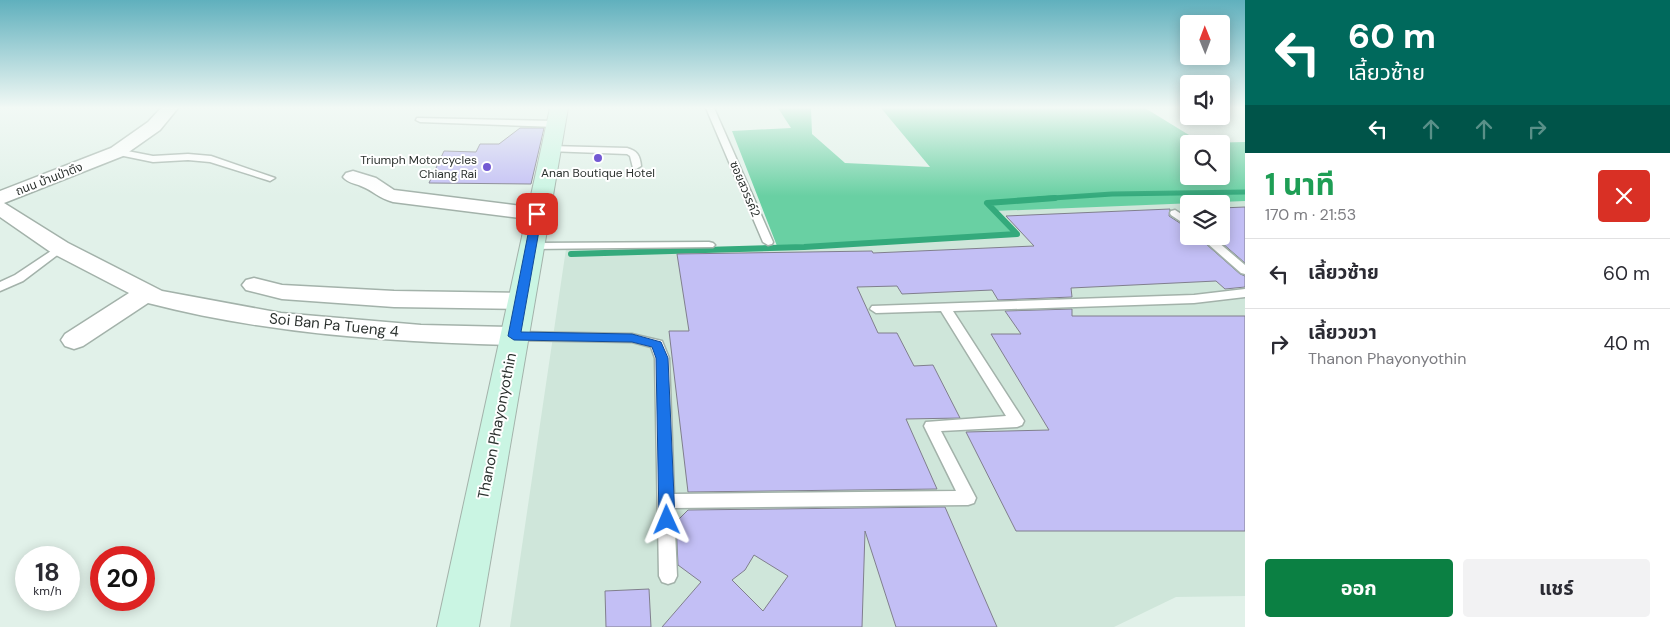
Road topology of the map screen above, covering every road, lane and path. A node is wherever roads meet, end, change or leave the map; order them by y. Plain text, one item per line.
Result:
1 (143, 137) edge
2 (553, 137) edge
3 (586, 137) edge
4 (723, 137) edge
5 (117, 152) junction
6 (636, 166) dead end
7 (353, 177) dead end
8 (270, 178) dead end
9 (0, 198) edge
10 (0, 208) edge
11 (1175, 213) dead end
12 (537, 214) junction
13 (1180, 217) edge
14 (768, 242) dead end
15 (709, 245) dead end
16 (1215, 245) edge
17 (531, 246) junction
18 (60, 248) junction
19 (1245, 271) edge
20 (254, 285) dead end
21 (0, 286) edge
22 (1245, 293) edge
23 (151, 295) junction
24 (521, 301) junction
25 (945, 308) junction
26 (876, 309) dead end
27 (514, 336) junction
28 (74, 340) dead end
29 (667, 501) junction
30 (668, 576) dead end
31 (458, 627) edge

1 - 5 street, ถนน บ้านป่าตึง
2 - 12 main road, Thanon Phayonyothin
3 - 6 lane
4 - 14 lane, ซอยสวรรค์2
5 - 8 lane
5 - 9 street, ถนน บ้านป่าตึง
7 - 12 street
10 - 18 street, Soi Ban Pa Tueng 4
11 - 13 lane
12 - 17 main road, Thanon Phayonyothin
15 - 17 lane
16 - 19 lane
17 - 24 main road, Thanon Phayonyothin
18 - 21 lane
18 - 23 street, Soi Ban Pa Tueng 4
20 - 24 street
22 - 25 lane
23 - 27 street, Soi Ban Pa Tueng 4
23 - 28 street
24 - 27 main road, Thanon Phayonyothin
25 - 26 lane
25 - 29 lane
27 - 29 lane
27 - 31 main road, Thanon Phayonyothin
29 - 30 lane

